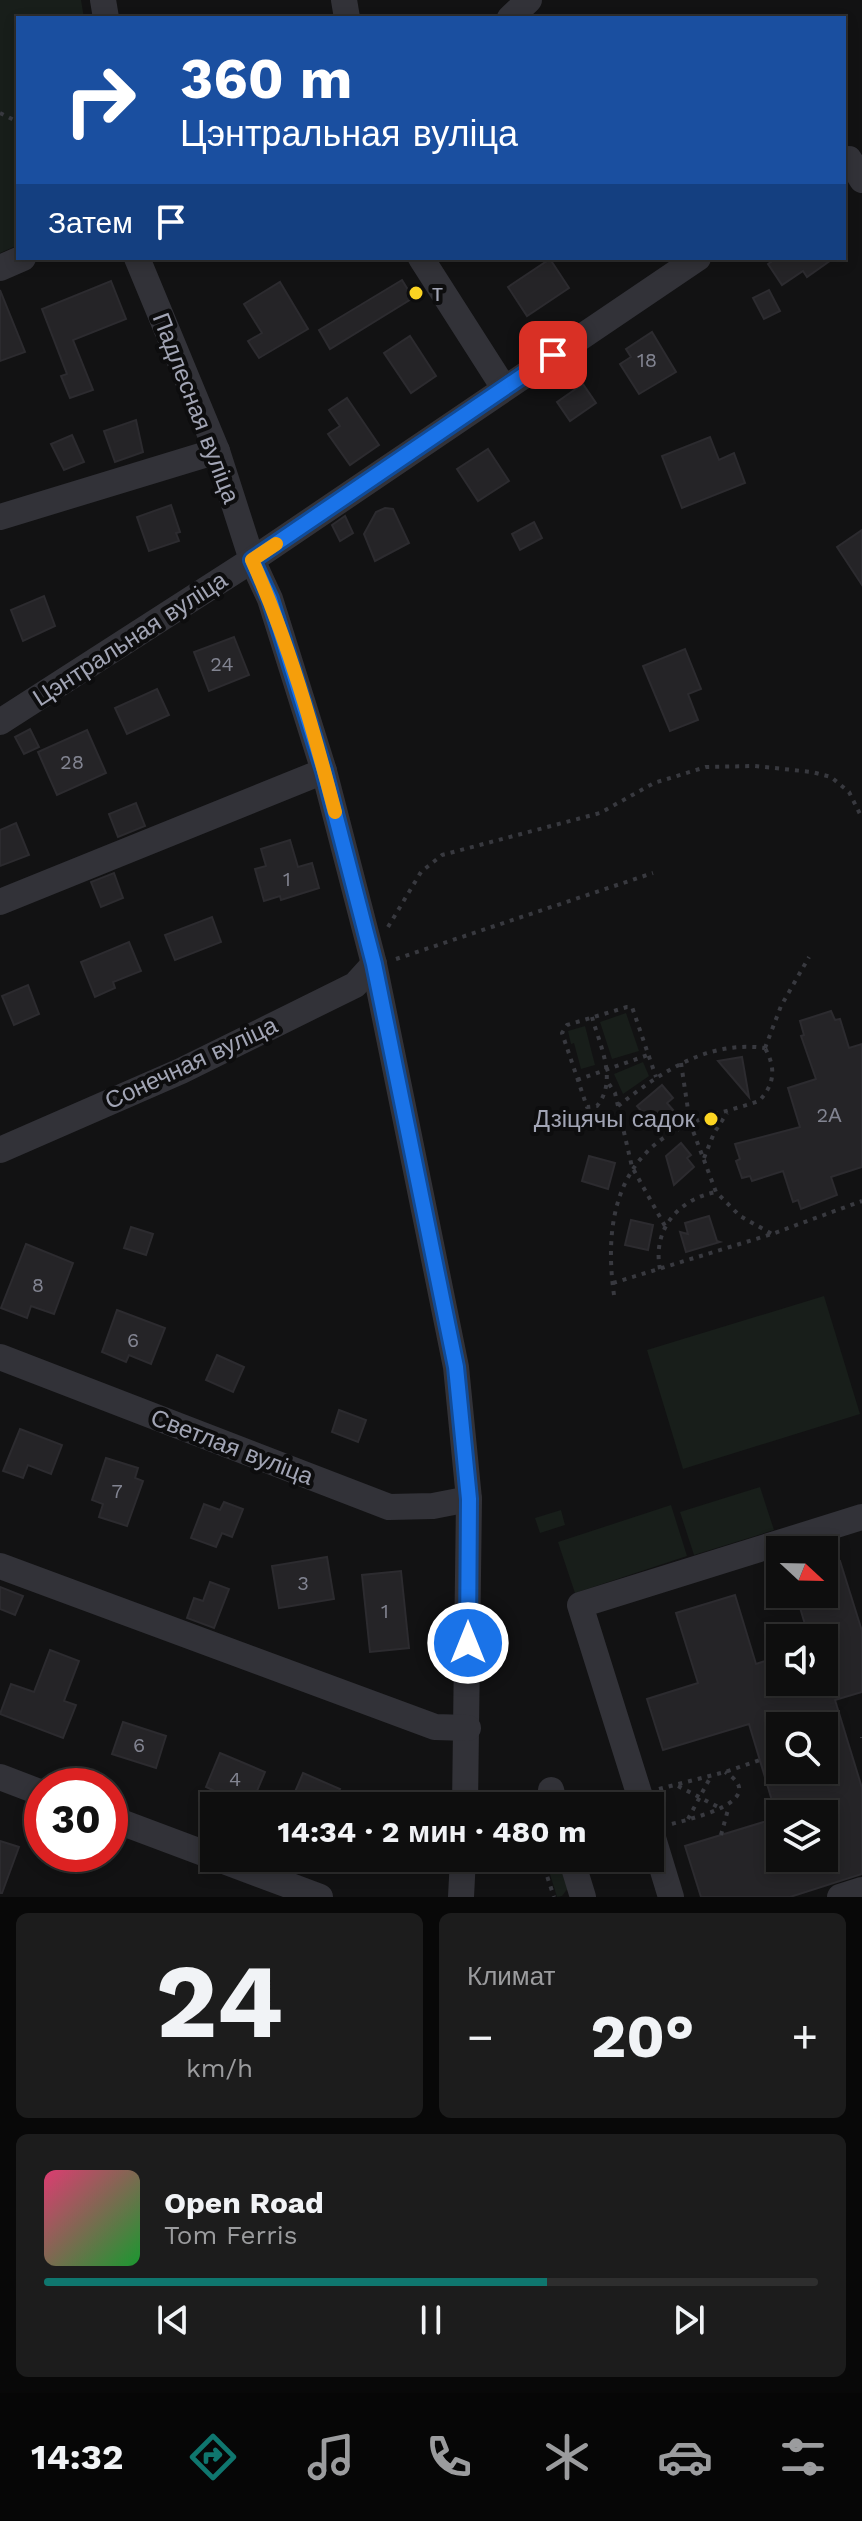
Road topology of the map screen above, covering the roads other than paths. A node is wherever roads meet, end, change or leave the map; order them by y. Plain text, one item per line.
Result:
1 (529, 0) edge
2 (512, 16) edge
3 (18, 260) edge
4 (138, 260) edge
5 (422, 260) edge
6 (695, 260) edge
7 (0, 268) edge
8 (504, 388) junction
9 (217, 451) junction
10 (0, 517) edge
11 (252, 560) junction
12 (0, 722) edge
13 (324, 771) junction
14 (0, 902) edge
15 (381, 963) junction
16 (0, 1150) edge
17 (0, 1357) edge
18 (469, 1499) junction
19 (862, 1517) edge
20 (0, 1566) edge
21 (468, 1728) junction
22 (0, 1777) edge
23 (24, 1786) edge
24 (466, 1792) edge
25 (638, 1792) edge
26 (128, 1825) edge
27 (200, 1852) edge
28 (253, 1872) edge
29 (462, 1872) edge
30 (575, 1872) edge
31 (663, 1872) edge
32 (862, 1890) edge
33 (320, 1897) edge
34 (461, 1897) edge
35 (583, 1897) edge
36 (671, 1897) edge
37 (840, 1897) edge

1 - 2 street
3 - 7 street
4 - 9 street, Падлесная вуліца
5 - 8 street
6 - 8 street, Цэнтральная вуліца
8 - 11 street, Цэнтральная вуліца
9 - 10 street
9 - 11 street, Падлесная вуліца
11 - 12 street, Цэнтральная вуліца
11 - 13 street, Падлесная вуліца
13 - 14 street
13 - 15 street, Падлесная вуліца
15 - 16 street, Сонечная вуліца
15 - 18 street, Падлесная вуліца
17 - 18 street, Светлая вуліца
18 - 21 street, Падлесная вуліца
19 - 25 street
20 - 21 street
21 - 24 street, Падлесная вуліца
22 - 23 street
26 - 27 street
28 - 33 street
29 - 34 street
30 - 35 street
31 - 36 street
32 - 37 street

